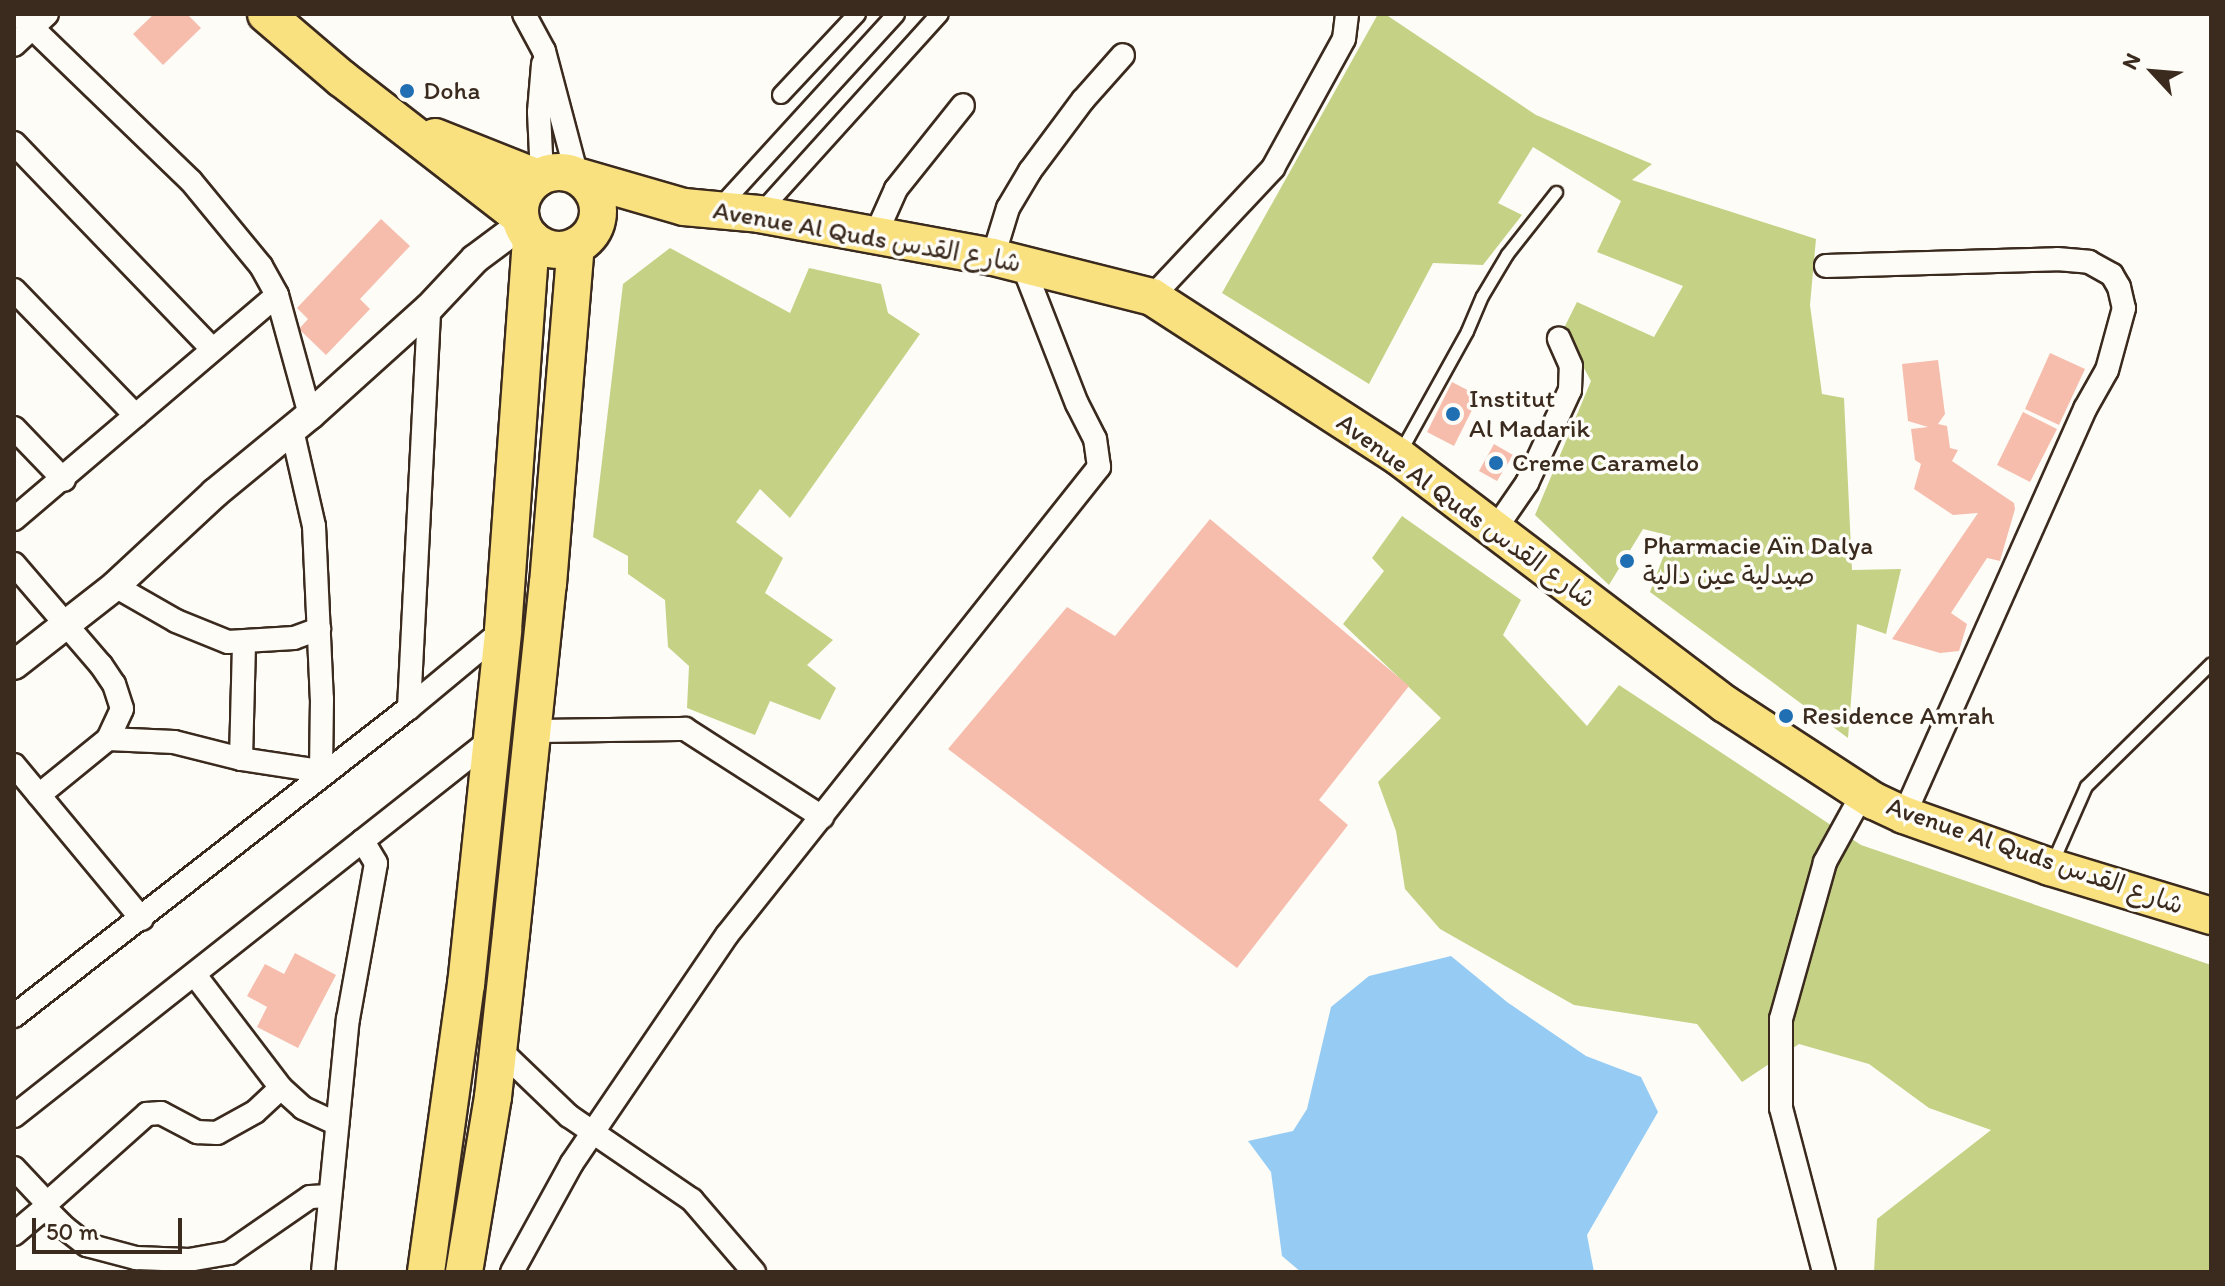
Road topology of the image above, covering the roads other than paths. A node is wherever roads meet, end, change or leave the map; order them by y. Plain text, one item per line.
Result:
1 (266, 14) edge
2 (524, 14) edge
3 (857, 14) edge
4 (896, 14) edge
5 (940, 14) edge
6 (1347, 14) edge
7 (32, 19) edge
8 (14, 45) edge
9 (544, 51) junction
10 (1123, 55) dead end
11 (781, 95) dead end
12 (963, 105) dead end
13 (405, 125) junction
14 (14, 143) edge
15 (559, 177) junction
16 (1556, 192) dead end
17 (700, 209) junction
18 (759, 214) junction
19 (524, 227) junction
20 (586, 235) junction
21 (875, 236) junction
22 (1007, 260) junction
23 (1826, 266) dead end
24 (14, 290) edge
25 (277, 295) junction
26 (1152, 297) junction
27 (429, 308) junction
28 (1559, 339) dead end
29 (211, 348) junction
30 (136, 416) junction
31 (301, 422) junction
32 (14, 428) edge
33 (1398, 456) junction
34 (64, 480) junction
35 (14, 519) edge
36 (1496, 528) junction
37 (14, 564) edge
38 (115, 586) junction
39 (66, 623) junction
40 (319, 629) junction
41 (503, 630) junction
42 (244, 643) junction
43 (2211, 663) edge
44 (14, 665) edge
45 (409, 708) junction
46 (533, 731) junction
47 (108, 739) junction
48 (489, 741) junction
49 (241, 759) junction
50 (14, 765) edge
51 (320, 772) junction
52 (1863, 793) junction
53 (39, 795) junction
54 (1904, 815) junction
55 (822, 817) junction
56 (363, 841) junction
57 (2050, 867) junction
58 (2211, 916) edge
59 (142, 919) junction
60 (194, 974) junction
61 (14, 1016) edge
62 (498, 1048) junction
63 (281, 1088) junction
64 (14, 1116) edge
65 (337, 1124) junction
66 (591, 1133) junction
67 (14, 1168) edge
68 (330, 1196) junction
69 (46, 1205) junction
70 (14, 1234) edge
71 (323, 1272) edge
72 (426, 1272) edge
73 (464, 1272) edge
74 (512, 1272) edge
75 (754, 1272) edge
76 (1824, 1272) edge

1 - 13 main road, Avenue Al Quds شارع القدس
2 - 9 street
3 - 11 street
4 - 17 street
5 - 18 street
6 - 26 street
7 - 8 street
7 - 25 street
9 - 15 street
9 - 15 street
10 - 22 street
12 - 21 street
13 - 15 main road, Avenue Al Quds شارع القدس
13 - 19 main road, Avenue Al Quds شارع القدس
14 - 29 street
15 - 17 main road, Avenue Al Quds شارع القدس
15 - 19 main road
15 - 20 main road
16 - 33 lane
17 - 18 main road, Avenue Al Quds شارع القدس
17 - 20 main road, Avenue Al Quds شارع القدس
18 - 21 main road, Avenue Al Quds شارع القدس
19 - 20 main road
19 - 27 street
19 - 41 main road
20 - 46 main road
21 - 22 main road, Avenue Al Quds شارع القدس
22 - 26 main road, Avenue Al Quds شارع القدس
22 - 55 street
23 - 54 street
24 - 30 street
25 - 29 street
25 - 31 street
26 - 33 main road, Avenue Al Quds شارع القدس
27 - 31 street
27 - 45 street
28 - 36 street
29 - 30 street
30 - 34 street
31 - 38 street
31 - 40 street
32 - 34 street
33 - 36 main road, Avenue Al Quds شارع القدس
34 - 35 street
36 - 52 main road, Avenue Al Quds شارع القدس
37 - 39 street
38 - 39 street
38 - 42 street
39 - 44 street
39 - 47 street
40 - 42 street
40 - 51 street
41 - 45 street
41 - 48 main road
42 - 49 street
43 - 57 lane
45 - 51 street
46 - 55 street
46 - 62 main road
47 - 49 street
47 - 53 street
48 - 56 street
48 - 72 main road
49 - 51 street
50 - 53 street
51 - 59 street
52 - 54 main road, Avenue Al Quds شارع القدس
52 - 76 street
53 - 59 street
54 - 57 main road, Avenue Al Quds شارع القدس
55 - 66 street
56 - 60 street
56 - 65 street
57 - 58 main road, Avenue Al Quds شارع القدس
59 - 61 street
60 - 63 street
60 - 64 street
62 - 66 street
62 - 73 main road
63 - 65 street
63 - 69 street
65 - 68 street
66 - 74 street
66 - 75 street
67 - 69 street
68 - 69 street
68 - 71 street
69 - 70 street

